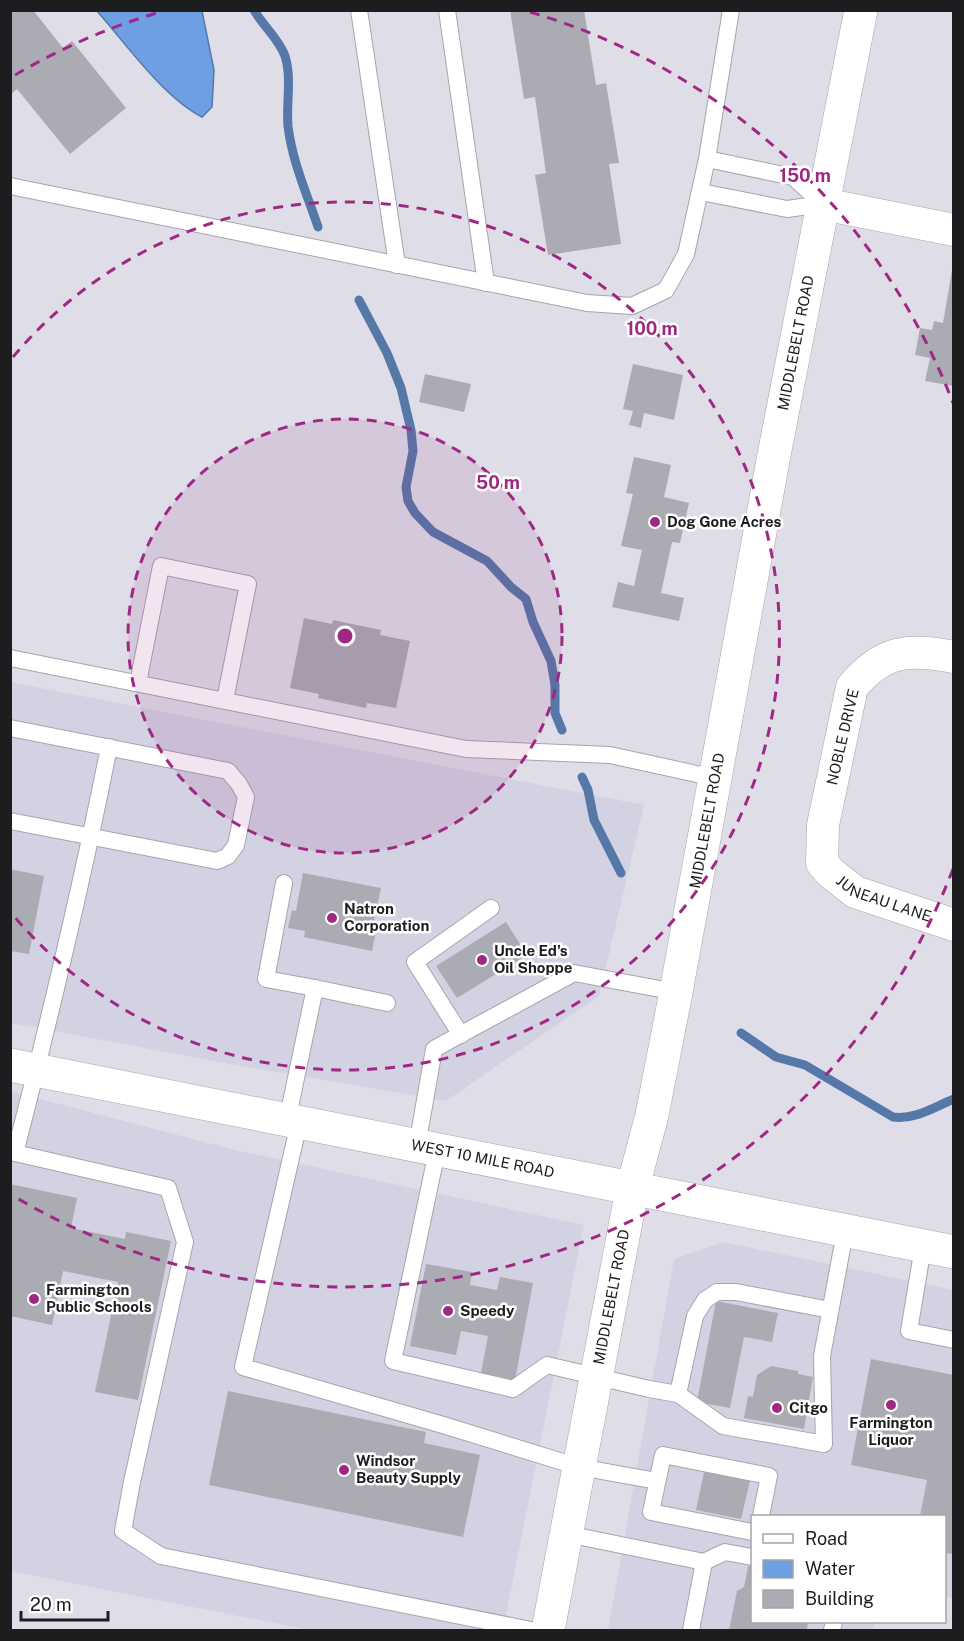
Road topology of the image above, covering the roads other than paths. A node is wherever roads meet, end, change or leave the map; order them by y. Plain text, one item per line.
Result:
1 (359, 10) edge
2 (447, 10) edge
3 (731, 10) edge
4 (861, 10) edge
5 (707, 159) junction
6 (10, 186) edge
7 (701, 192) junction
8 (823, 204) junction
9 (954, 230) edge
10 (397, 265) junction
11 (486, 283) junction
12 (954, 657) edge
13 (10, 658) edge
14 (138, 683) junction
15 (225, 700) junction
16 (10, 728) edge
17 (109, 747) junction
18 (715, 778) junction
19 (10, 821) edge
20 (91, 838) junction
21 (822, 863) joint
22 (284, 883) dead end
23 (491, 908) dead end
24 (954, 925) edge
25 (315, 988) junction
26 (676, 992) junction
27 (387, 1003) dead end
28 (461, 1035) junction
29 (23, 1068) edge
30 (293, 1122) junction
31 (427, 1149) junction
32 (13, 1152) edge
33 (632, 1190) junction
34 (845, 1232) junction
35 (938, 1249) edge
36 (830, 1310) junction
37 (954, 1340) edge
38 (597, 1376) junction
39 (678, 1394) junction
40 (579, 1467) junction
41 (657, 1481) junction
42 (761, 1515) edge
43 (751, 1532) edge
44 (567, 1534) junction
45 (751, 1557) edge
46 (704, 1562) junction
47 (531, 1630) edge
48 (548, 1630) edge
49 (691, 1630) edge

1 - 10 lane
2 - 11 lane
3 - 5 lane
4 - 8 street, MIDDLEBELT ROAD
5 - 7 lane
5 - 8 lane
6 - 10 lane
7 - 8 lane
7 - 11 lane
8 - 9 street
8 - 18 street, MIDDLEBELT ROAD
10 - 11 lane
12 - 21 street, NOBLE DRIVE
13 - 14 lane
14 - 15 lane
14 - 15 lane
15 - 18 lane
16 - 17 lane
17 - 20 lane
17 - 20 lane
18 - 26 street, MIDDLEBELT ROAD
19 - 20 lane
20 - 29 lane
21 - 24 street, JUNEAU LANE
22 - 25 lane
23 - 28 lane
25 - 27 lane
25 - 30 lane
26 - 28 lane
26 - 33 street, MIDDLEBELT ROAD
28 - 31 lane
29 - 30 street, WEST 10 MILE ROAD
29 - 32 lane
30 - 31 street, WEST 10 MILE ROAD
30 - 40 lane
31 - 33 street, WEST 10 MILE ROAD
31 - 38 lane
32 - 47 lane
33 - 34 street, WEST 10 MILE ROAD
33 - 38 street, MIDDLEBELT ROAD
34 - 35 street, WEST 10 MILE ROAD
34 - 36 lane
35 - 37 lane
36 - 39 lane
36 - 39 lane
38 - 39 lane
38 - 40 street, MIDDLEBELT ROAD
40 - 41 lane
40 - 44 street, MIDDLEBELT ROAD
41 - 42 lane
41 - 43 lane
44 - 46 lane
44 - 48 street, MIDDLEBELT ROAD
45 - 46 lane
46 - 49 lane

